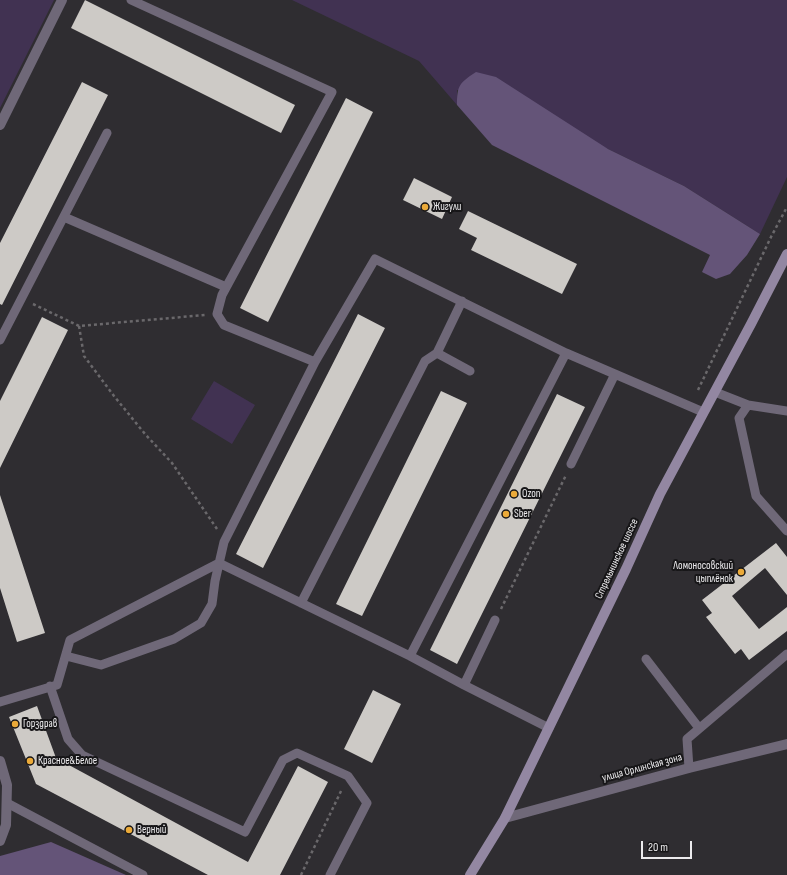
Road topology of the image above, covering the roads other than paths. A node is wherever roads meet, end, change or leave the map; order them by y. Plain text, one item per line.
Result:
1 (62, 0) edge
2 (131, 0) edge
3 (0, 125) edge
4 (107, 133) dead end
5 (64, 217) junction
6 (787, 254) edge
7 (226, 286) junction
8 (462, 301) junction
9 (0, 340) edge
10 (437, 353) junction
11 (566, 353) junction
12 (315, 362) junction
13 (470, 371) dead end
14 (615, 374) junction
15 (715, 392) junction
16 (748, 405) junction
17 (787, 411) edge
18 (703, 412) junction
19 (571, 464) road end
20 (787, 531) edge
21 (219, 563) junction
22 (301, 604) junction
23 (495, 620) road end
24 (787, 654) edge
25 (66, 656) junction
26 (410, 656) junction
27 (646, 659) dead end
28 (464, 685) junction
29 (50, 686) junction
30 (0, 702) edge
31 (549, 728) junction
32 (699, 728) junction
33 (787, 744) edge
34 (0, 761) edge
35 (689, 768) junction
36 (7, 804) junction
37 (505, 818) junction
38 (0, 841) edge
39 (143, 875) edge
40 (330, 875) edge
41 (470, 875) edge

1 - 3 street
2 - 7 lane
4 - 5 lane
5 - 7 lane
5 - 9 lane
6 - 15 main road, Стрельнинское шоссе
7 - 12 lane
8 - 10 lane
8 - 11 lane
8 - 12 lane
10 - 13 lane
10 - 22 lane
11 - 14 lane
11 - 26 lane
12 - 21 lane
14 - 18 lane
14 - 19 lane
15 - 16 lane
15 - 18 main road, Стрельнинское шоссе
16 - 17 lane
16 - 20 lane
18 - 31 main road, Стрельнинское шоссе
21 - 22 lane
21 - 25 lane
21 - 25 lane
22 - 26 lane
23 - 28 lane
24 - 32 lane
25 - 29 lane
26 - 28 lane
27 - 32 lane
28 - 31 lane
29 - 30 lane
29 - 40 lane
31 - 37 main road, Стрельнинское шоссе
32 - 35 lane
33 - 35 street, улица Орлинская зона
34 - 36 street
35 - 37 street, улица Орлинская зона
36 - 38 street
36 - 39 lane
37 - 41 main road, Стрельнинское шоссе

